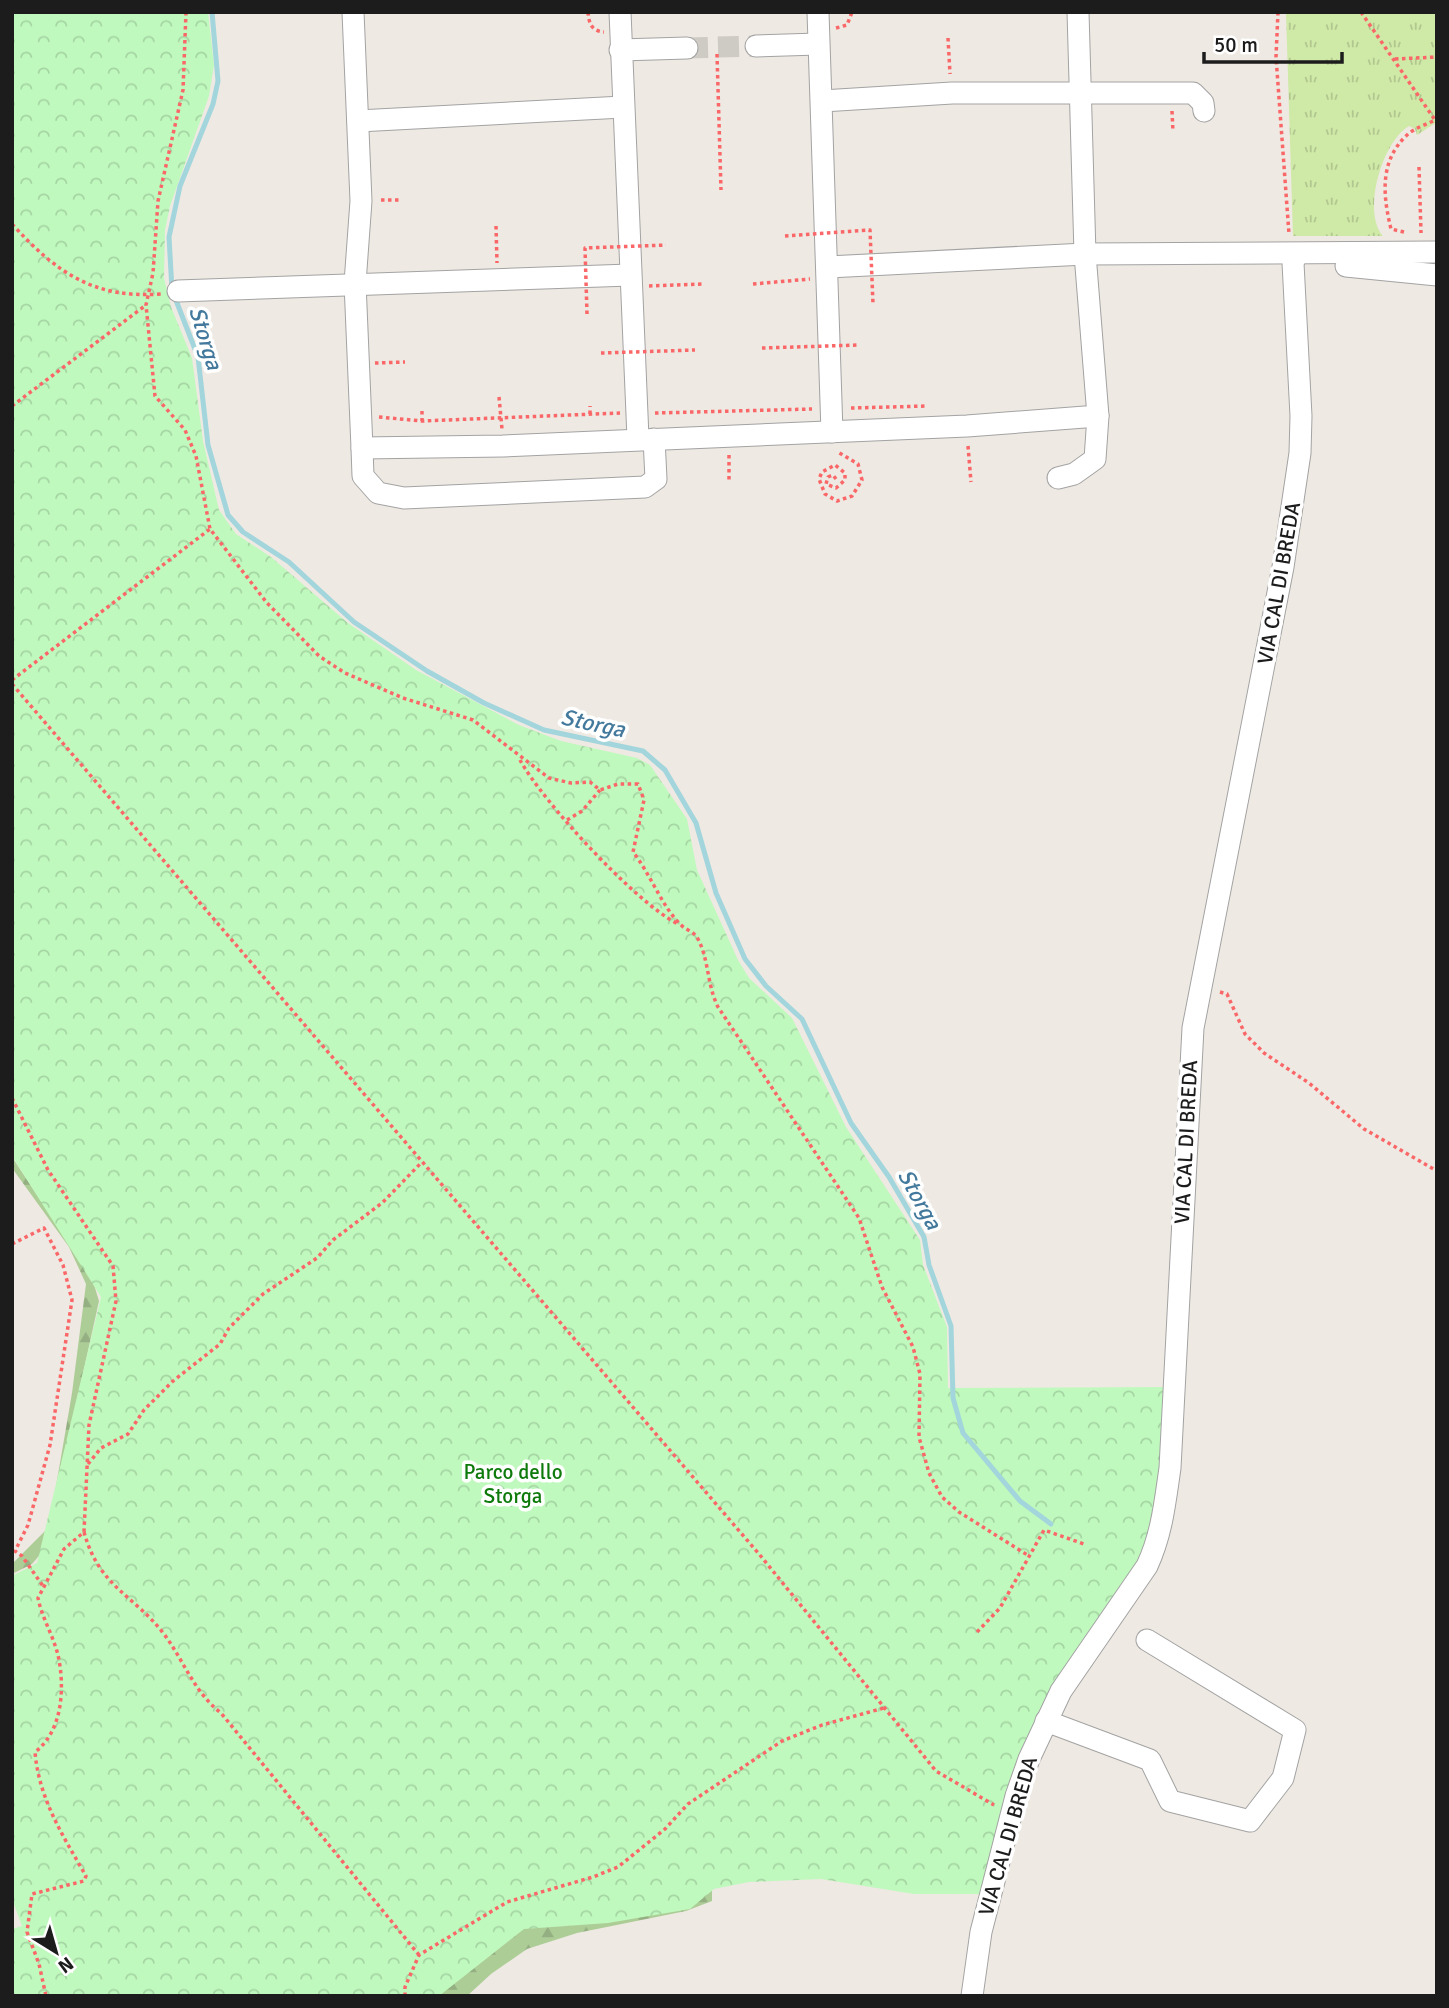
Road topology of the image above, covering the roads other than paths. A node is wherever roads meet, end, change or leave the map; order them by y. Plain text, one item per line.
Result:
1 (352, 12) edge
2 (620, 12) edge
3 (818, 12) edge
4 (1078, 12) edge
5 (818, 44) junction
6 (756, 46) tunnel mouth
7 (687, 48) tunnel mouth
8 (620, 50) junction
9 (1079, 91) junction
10 (822, 101) junction
11 (623, 107) junction
12 (1203, 111) dead end
13 (358, 121) junction
14 (1437, 252) edge
15 (1084, 254) junction
16 (1297, 254) junction
17 (828, 272) junction
18 (1437, 275) edge
19 (630, 280) junction
20 (355, 283) junction
21 (178, 291) dead end
22 (1098, 416) junction
23 (832, 432) junction
24 (646, 438) junction
25 (362, 448) junction
26 (1058, 478) dead end
27 (1147, 1640) dead end
28 (1046, 1721) junction
29 (972, 1996) edge

1 - 13 street
2 - 8 street
3 - 5 street
4 - 9 street
5 - 6 street
5 - 10 street
7 - 8 street
8 - 11 street
9 - 10 street
9 - 12 street
9 - 15 street
10 - 17 street
11 - 13 street
11 - 19 street
13 - 20 street
14 - 16 street
15 - 16 street
15 - 17 street
15 - 22 street
16 - 18 street
16 - 28 street, VIA CAL DI BREDA
17 - 23 street
19 - 20 street
19 - 24 street
20 - 21 street
20 - 25 street
22 - 23 street
22 - 26 street
23 - 24 street
24 - 25 street
24 - 25 street
27 - 28 street
28 - 29 street, VIA CAL DI BREDA

